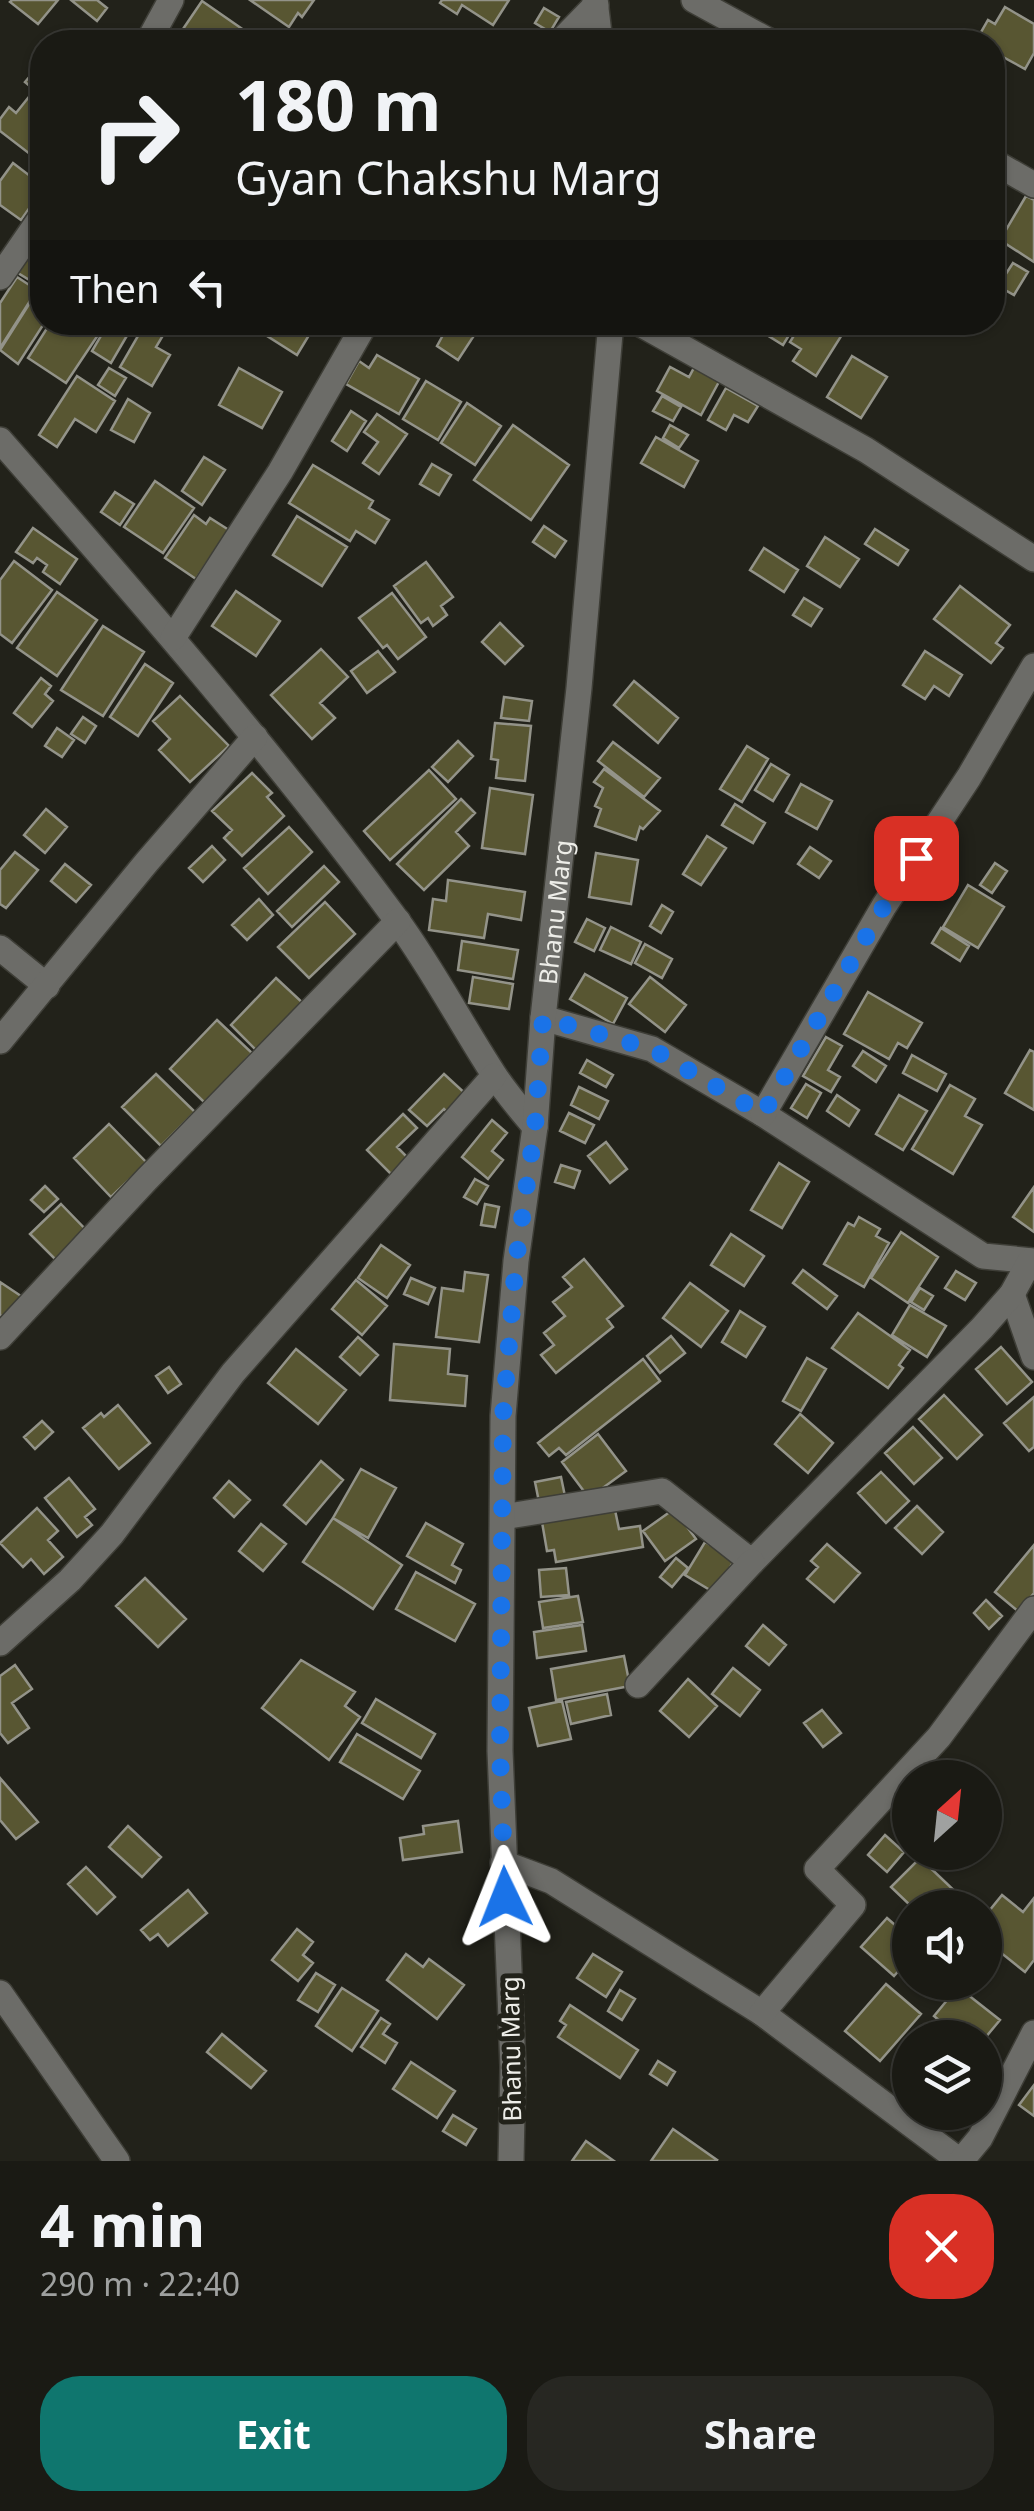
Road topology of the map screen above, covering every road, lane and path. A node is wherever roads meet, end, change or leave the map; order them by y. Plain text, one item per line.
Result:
1 (170, 0) edge
2 (694, 0) edge
3 (595, 3) edge
4 (154, 30) edge
5 (571, 30) edge
6 (598, 30) edge
7 (749, 30) edge
8 (1005, 168) edge
9 (1034, 184) edge
10 (30, 234) edge
11 (0, 278) edge
12 (359, 335) edge
13 (610, 335) edge
14 (660, 335) edge
15 (0, 440) edge
16 (1034, 559) edge
17 (174, 638) junction
18 (1034, 666) edge
19 (255, 737) junction
20 (398, 921) junction
21 (0, 948) edge
22 (46, 986) junction
23 (543, 1018) junction
24 (0, 1041) edge
25 (494, 1076) junction
26 (763, 1114) junction
27 (535, 1127) junction
28 (1032, 1261) edge
29 (1012, 1294) junction
30 (0, 1337) edge
31 (1034, 1358) edge
32 (503, 1517) junction
33 (752, 1562) junction
34 (1034, 1609) edge
35 (0, 1644) edge
36 (638, 1685) dead end
37 (503, 1863) junction
38 (0, 1993) edge
39 (762, 2013) junction
40 (1034, 2034) edge
41 (117, 2161) edge
42 (511, 2161) edge
43 (960, 2161) edge

1 - 4 street
2 - 7 street
3 - 5 street
3 - 6 street
8 - 9 street
10 - 11 street
12 - 17 street
13 - 23 street, Bhanu Marg
14 - 16 street
15 - 17 street
17 - 19 street
18 - 26 street
19 - 20 street
19 - 22 street
20 - 25 street
20 - 30 street
21 - 22 street
22 - 24 street
23 - 26 street
23 - 27 street, Bhanu Marg
25 - 27 street
25 - 35 street
26 - 28 street
27 - 32 street, Bhanu Marg
28 - 29 street
29 - 31 street
29 - 33 street
32 - 33 street
32 - 37 street, Bhanu Marg
33 - 36 street
34 - 39 street
37 - 39 street
37 - 42 street, Bhanu Marg
38 - 41 street
39 - 43 street
40 - 43 street

